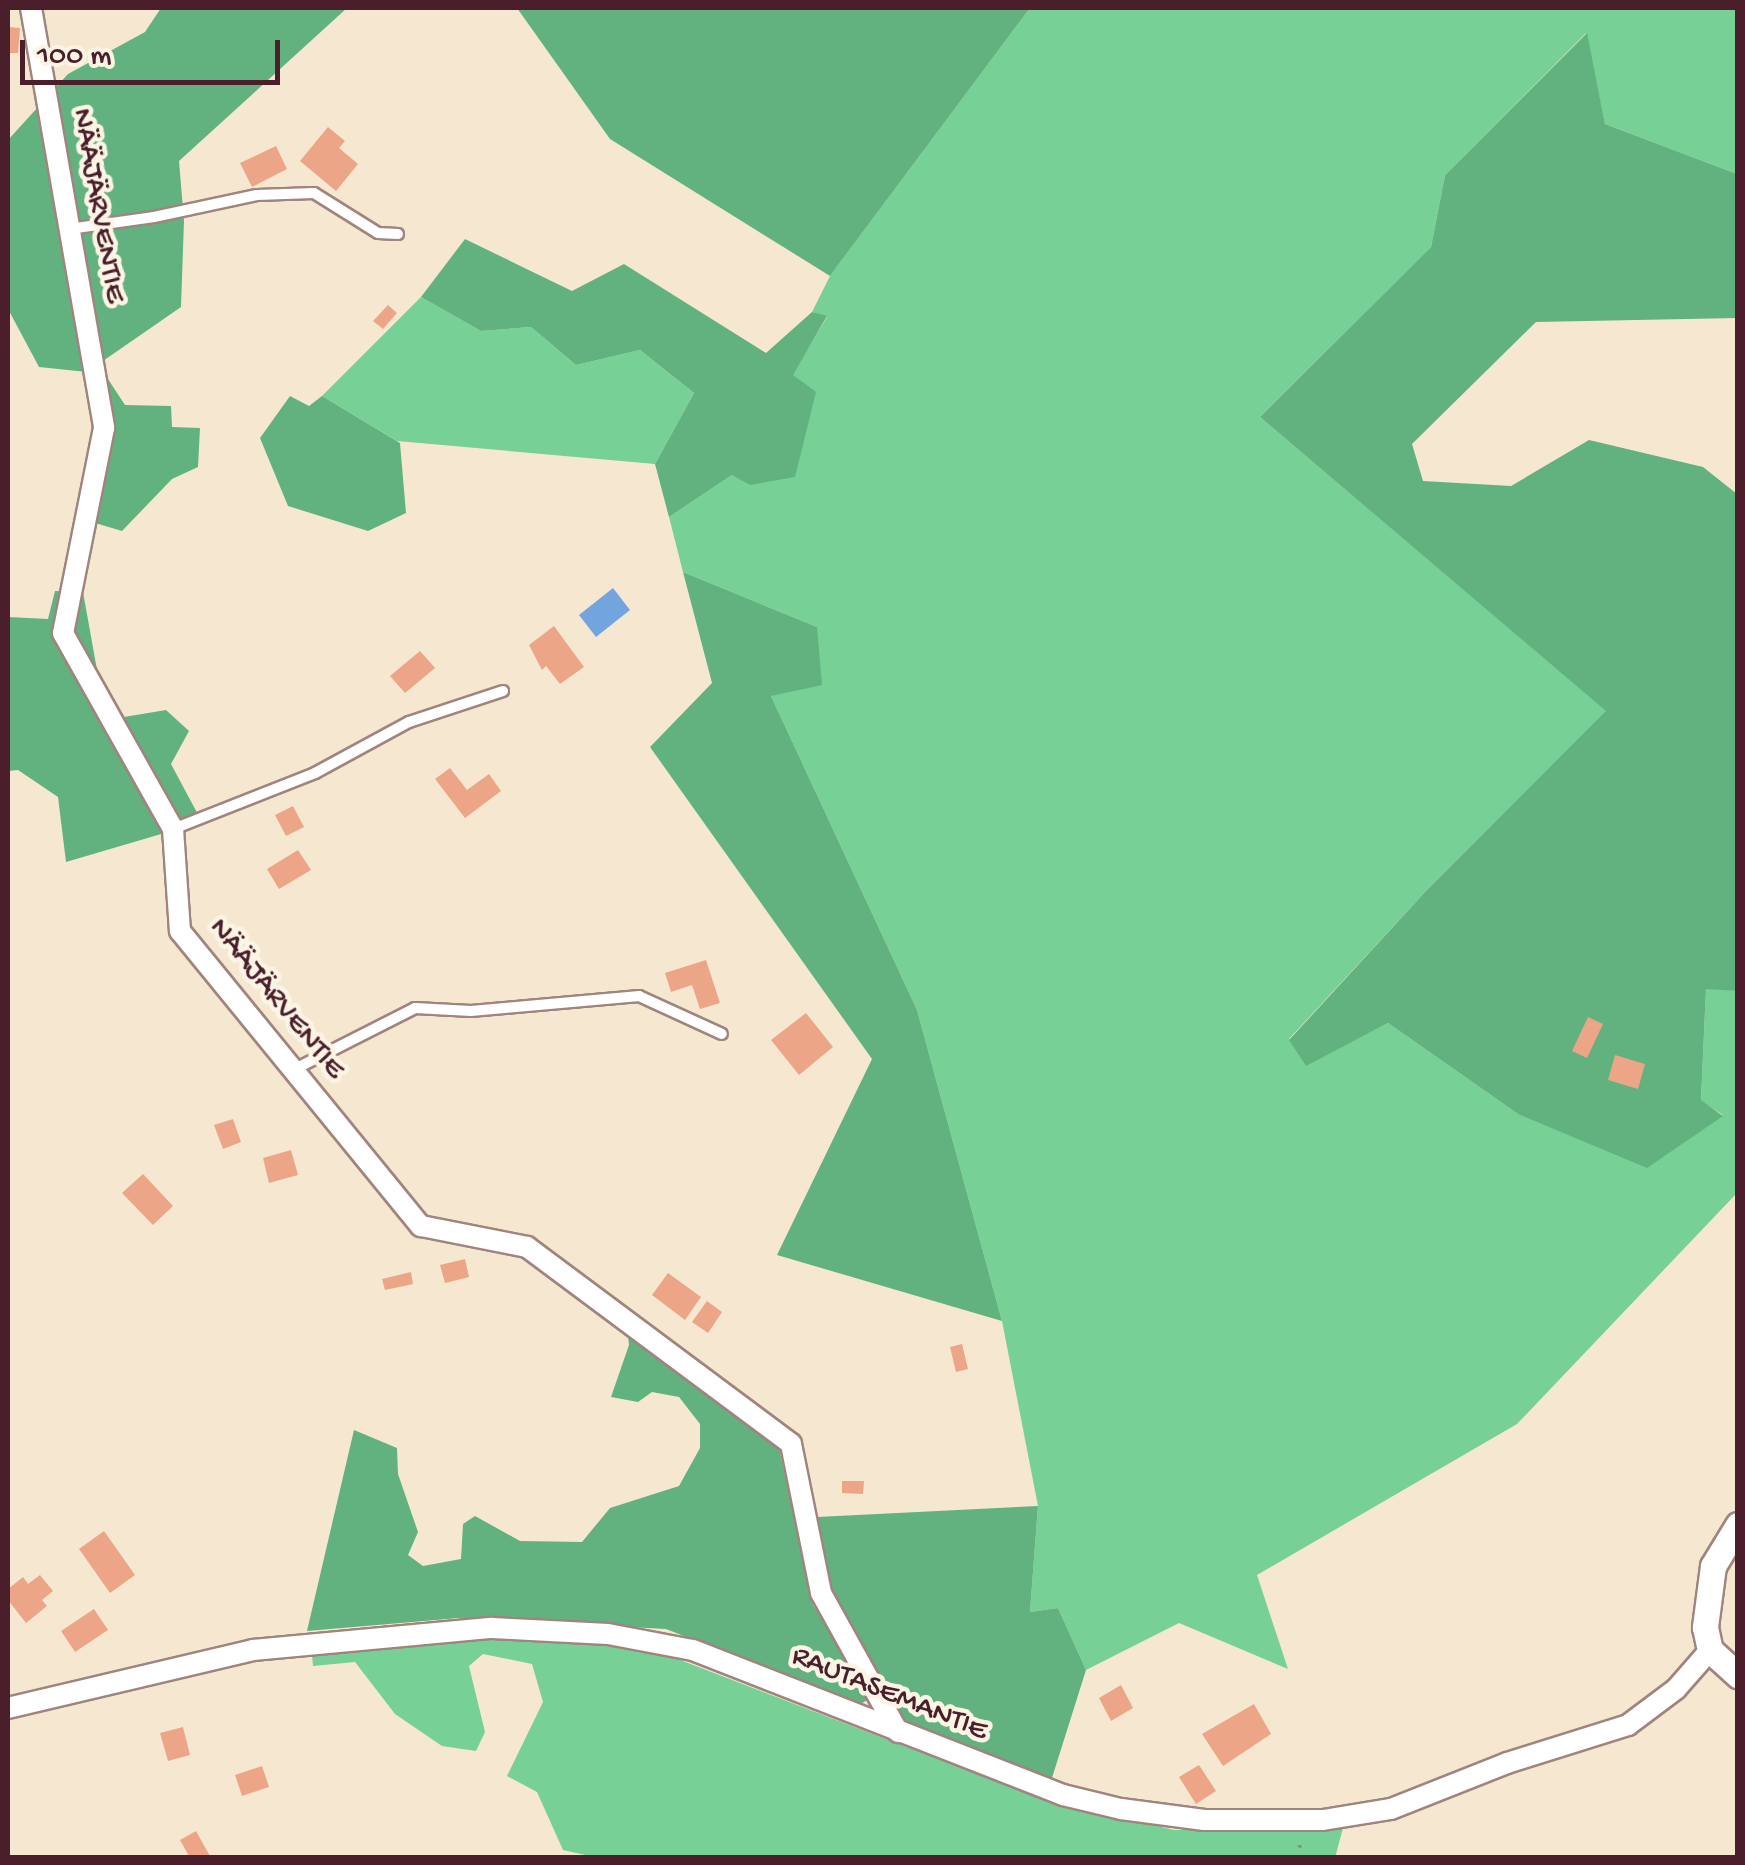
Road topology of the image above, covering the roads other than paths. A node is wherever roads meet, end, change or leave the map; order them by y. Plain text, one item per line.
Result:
1 (30, 8) edge
2 (69, 229) junction
3 (398, 234) dead end
4 (503, 692) dead end
5 (174, 829) junction
6 (722, 1034) dead end
7 (293, 1070) junction
8 (1738, 1525) edge
9 (1710, 1650) junction
10 (1738, 1676) edge
11 (8, 1708) edge
12 (898, 1732) junction

1 - 2 street, NÄÄJÄRVENTIE
2 - 3 lane
2 - 5 street, NÄÄJÄRVENTIE
4 - 5 lane
5 - 7 street, NÄÄJÄRVENTIE
6 - 7 lane
7 - 12 street, NÄÄJÄRVENTIE
8 - 9 street
9 - 10 street
9 - 12 street, RAUTASEMANTIE
11 - 12 street, RAUTASEMANTIE

